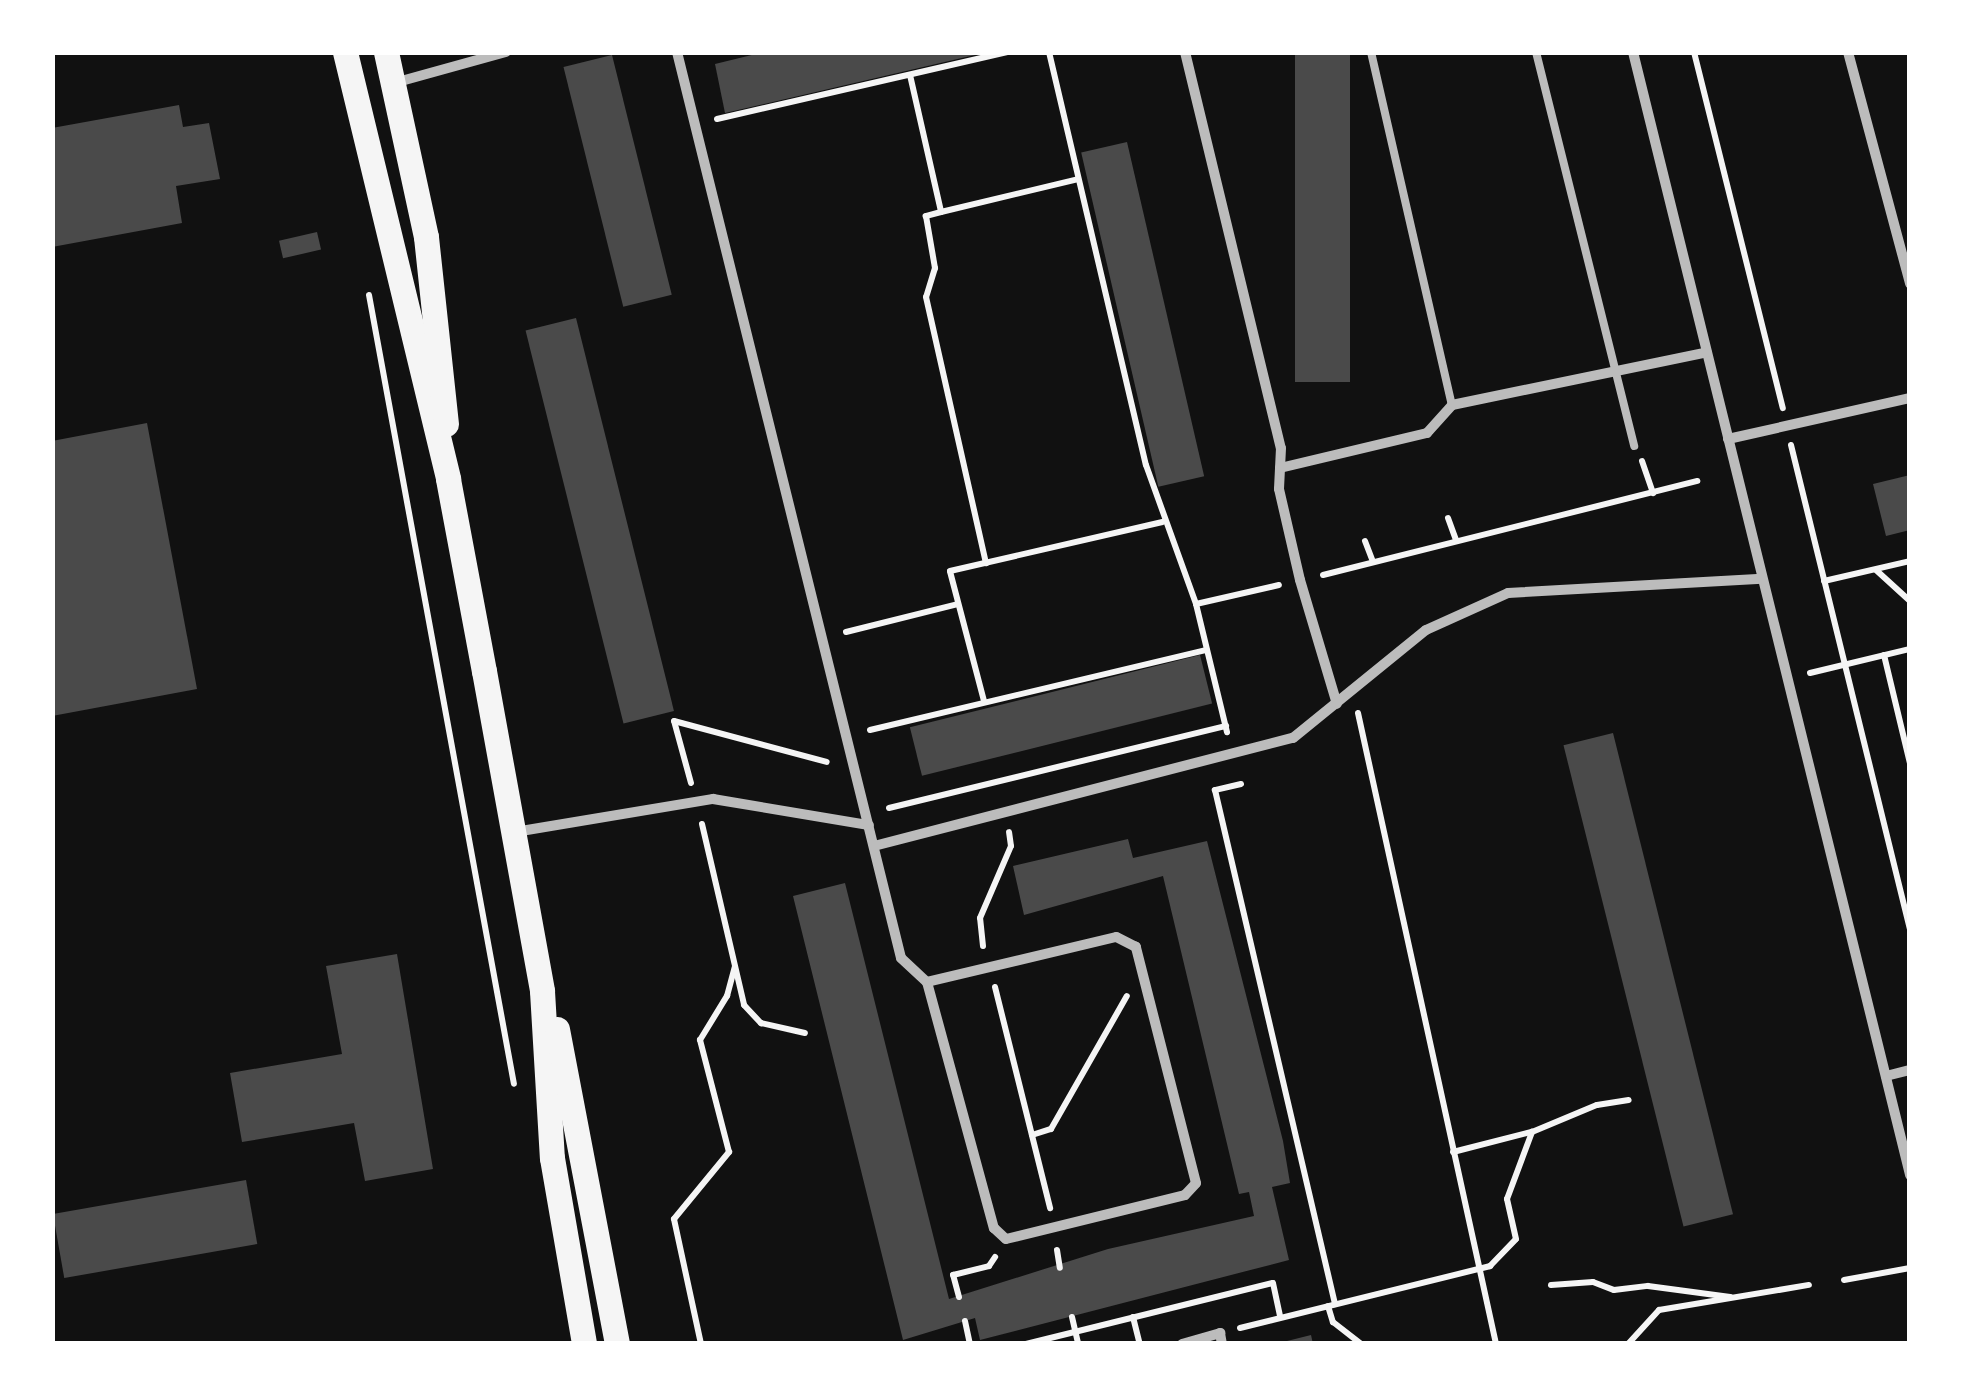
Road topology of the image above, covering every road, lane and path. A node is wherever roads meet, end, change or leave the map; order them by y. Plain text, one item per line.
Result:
1 (345, 52) edge
2 (386, 52) edge
3 (506, 52) edge
4 (677, 52) edge
5 (1008, 52) edge
6 (1049, 52) edge
7 (1185, 52) edge
8 (1370, 52) edge
9 (1536, 52) edge
10 (1633, 52) edge
11 (1694, 52) edge
12 (1848, 52) edge
13 (910, 75) junction
14 (393, 84) junction
15 (695, 124) junction
16 (1078, 180) junction
17 (941, 212) junction
18 (1910, 284) edge
19 (370, 300) dead end
20 (1707, 352) junction
21 (1615, 372) junction
22 (1910, 398) edge
23 (1452, 405) junction
24 (1786, 425) junction
25 (1728, 438) junction
26 (1634, 446) dead end
27 (1280, 468) junction
28 (448, 479) junction
29 (1697, 481) dead end
30 (1448, 518) dead end
31 (1162, 522) junction
32 (1365, 540) dead end
33 (1456, 541) junction
34 (1318, 557) dead end
35 (1910, 561) edge
36 (986, 562) junction
37 (1372, 562) junction
38 (1875, 569) junction
39 (1323, 575) junction
40 (1762, 579) junction
41 (1824, 582) junction
42 (1285, 584) dead end
43 (1328, 594) dead end
44 (1910, 601) edge
45 (958, 604) junction
46 (1196, 604) junction
47 (846, 632) dead end
48 (1910, 649) edge
49 (1207, 650) junction
50 (1884, 655) junction
51 (1845, 664) junction
52 (1810, 673) dead end
53 (1352, 690) junction
54 (984, 701) junction
55 (1336, 704) junction
56 (1910, 715) edge
57 (1898, 717) junction
58 (870, 730) dead end
59 (828, 762) dead end
60 (1910, 762) edge
61 (691, 784) dead end
62 (1241, 784) dead end
63 (889, 808) dead end
64 (700, 818) dead end
65 (869, 825) junction
66 (513, 832) junction
67 (1009, 832) dead end
68 (874, 846) junction
69 (1910, 929) edge
70 (735, 967) junction
71 (989, 968) junction
72 (1147, 980) junction
73 (927, 982) junction
74 (542, 991) junction
75 (805, 1033) dead end
76 (1910, 1070) edge
77 (1886, 1076) junction
78 (516, 1096) dead end
79 (1629, 1100) dead end
80 (1532, 1132) junction
81 (1032, 1134) junction
82 (1453, 1152) junction
83 (1910, 1175) edge
84 (1054, 1228) junction
85 (1006, 1239) junction
86 (1060, 1268) dead end
87 (1910, 1268) edge
88 (1476, 1269) junction
89 (1844, 1280) dead end
90 (1551, 1285) dead end
91 (1809, 1285) dead end
92 (959, 1297) dead end
93 (1736, 1297) junction
94 (1331, 1304) junction
95 (1072, 1317) dead end
96 (1133, 1317) junction
97 (1280, 1317) junction
98 (965, 1321) dead end
99 (1075, 1332) junction
100 (1221, 1338) edge
101 (1138, 1341) dead end
102 (1030, 1343) edge
103 (584, 1344) edge
104 (616, 1344) edge
105 (701, 1344) edge
106 (970, 1344) edge
107 (1078, 1344) edge
108 (1182, 1344) edge
109 (1361, 1344) edge
110 (1496, 1344) edge
111 (1628, 1344) edge

1 - 28 main road
2 - 14 main road
3 - 14 street
4 - 15 street
5 - 13 path
6 - 16 path
7 - 27 street
8 - 23 lane
9 - 21 lane
10 - 20 street
11 - 24 path
12 - 18 street
13 - 15 path
13 - 17 path
14 - 28 main road
15 - 65 street
16 - 17 path
16 - 31 path
17 - 36 path
19 - 78 path
20 - 21 street
20 - 25 street
21 - 23 street
21 - 26 lane
22 - 24 street
23 - 27 street
24 - 25 street
24 - 41 path
25 - 40 street
27 - 55 street
28 - 66 main road
29 - 33 path
30 - 33 path
31 - 36 path
31 - 46 path
32 - 37 path
33 - 37 path
34 - 39 path
35 - 38 path
36 - 45 path
37 - 39 path
38 - 41 path
38 - 44 path
39 - 43 path
40 - 53 street
40 - 77 street
41 - 51 path
42 - 46 path
45 - 47 path
45 - 54 path
46 - 49 path
48 - 50 path
49 - 54 path
49 - 63 path
50 - 51 path
50 - 57 path
51 - 52 path
51 - 69 path
53 - 55 street
53 - 82 path
54 - 58 path
55 - 68 street
56 - 57 path
57 - 60 path
59 - 61 path
62 - 94 path
64 - 70 path
65 - 66 street
65 - 68 street
66 - 74 main road
67 - 71 path
68 - 73 street
70 - 75 path
70 - 105 path
71 - 72 street
71 - 73 street
71 - 81 path
72 - 81 path
72 - 84 street
73 - 85 street
74 - 103 main road
74 - 104 main road
76 - 77 street
77 - 83 street
79 - 80 path
80 - 82 path
80 - 88 path
81 - 84 path
82 - 88 path
84 - 85 street
84 - 86 path
85 - 92 path
87 - 89 path
88 - 94 path
88 - 110 path
90 - 93 path
91 - 93 path
93 - 111 path
94 - 97 path
94 - 109 path
95 - 99 path
96 - 97 path
96 - 99 path
96 - 101 path
97 - 100 path
98 - 106 path
99 - 102 path
99 - 107 path
100 - 108 street

